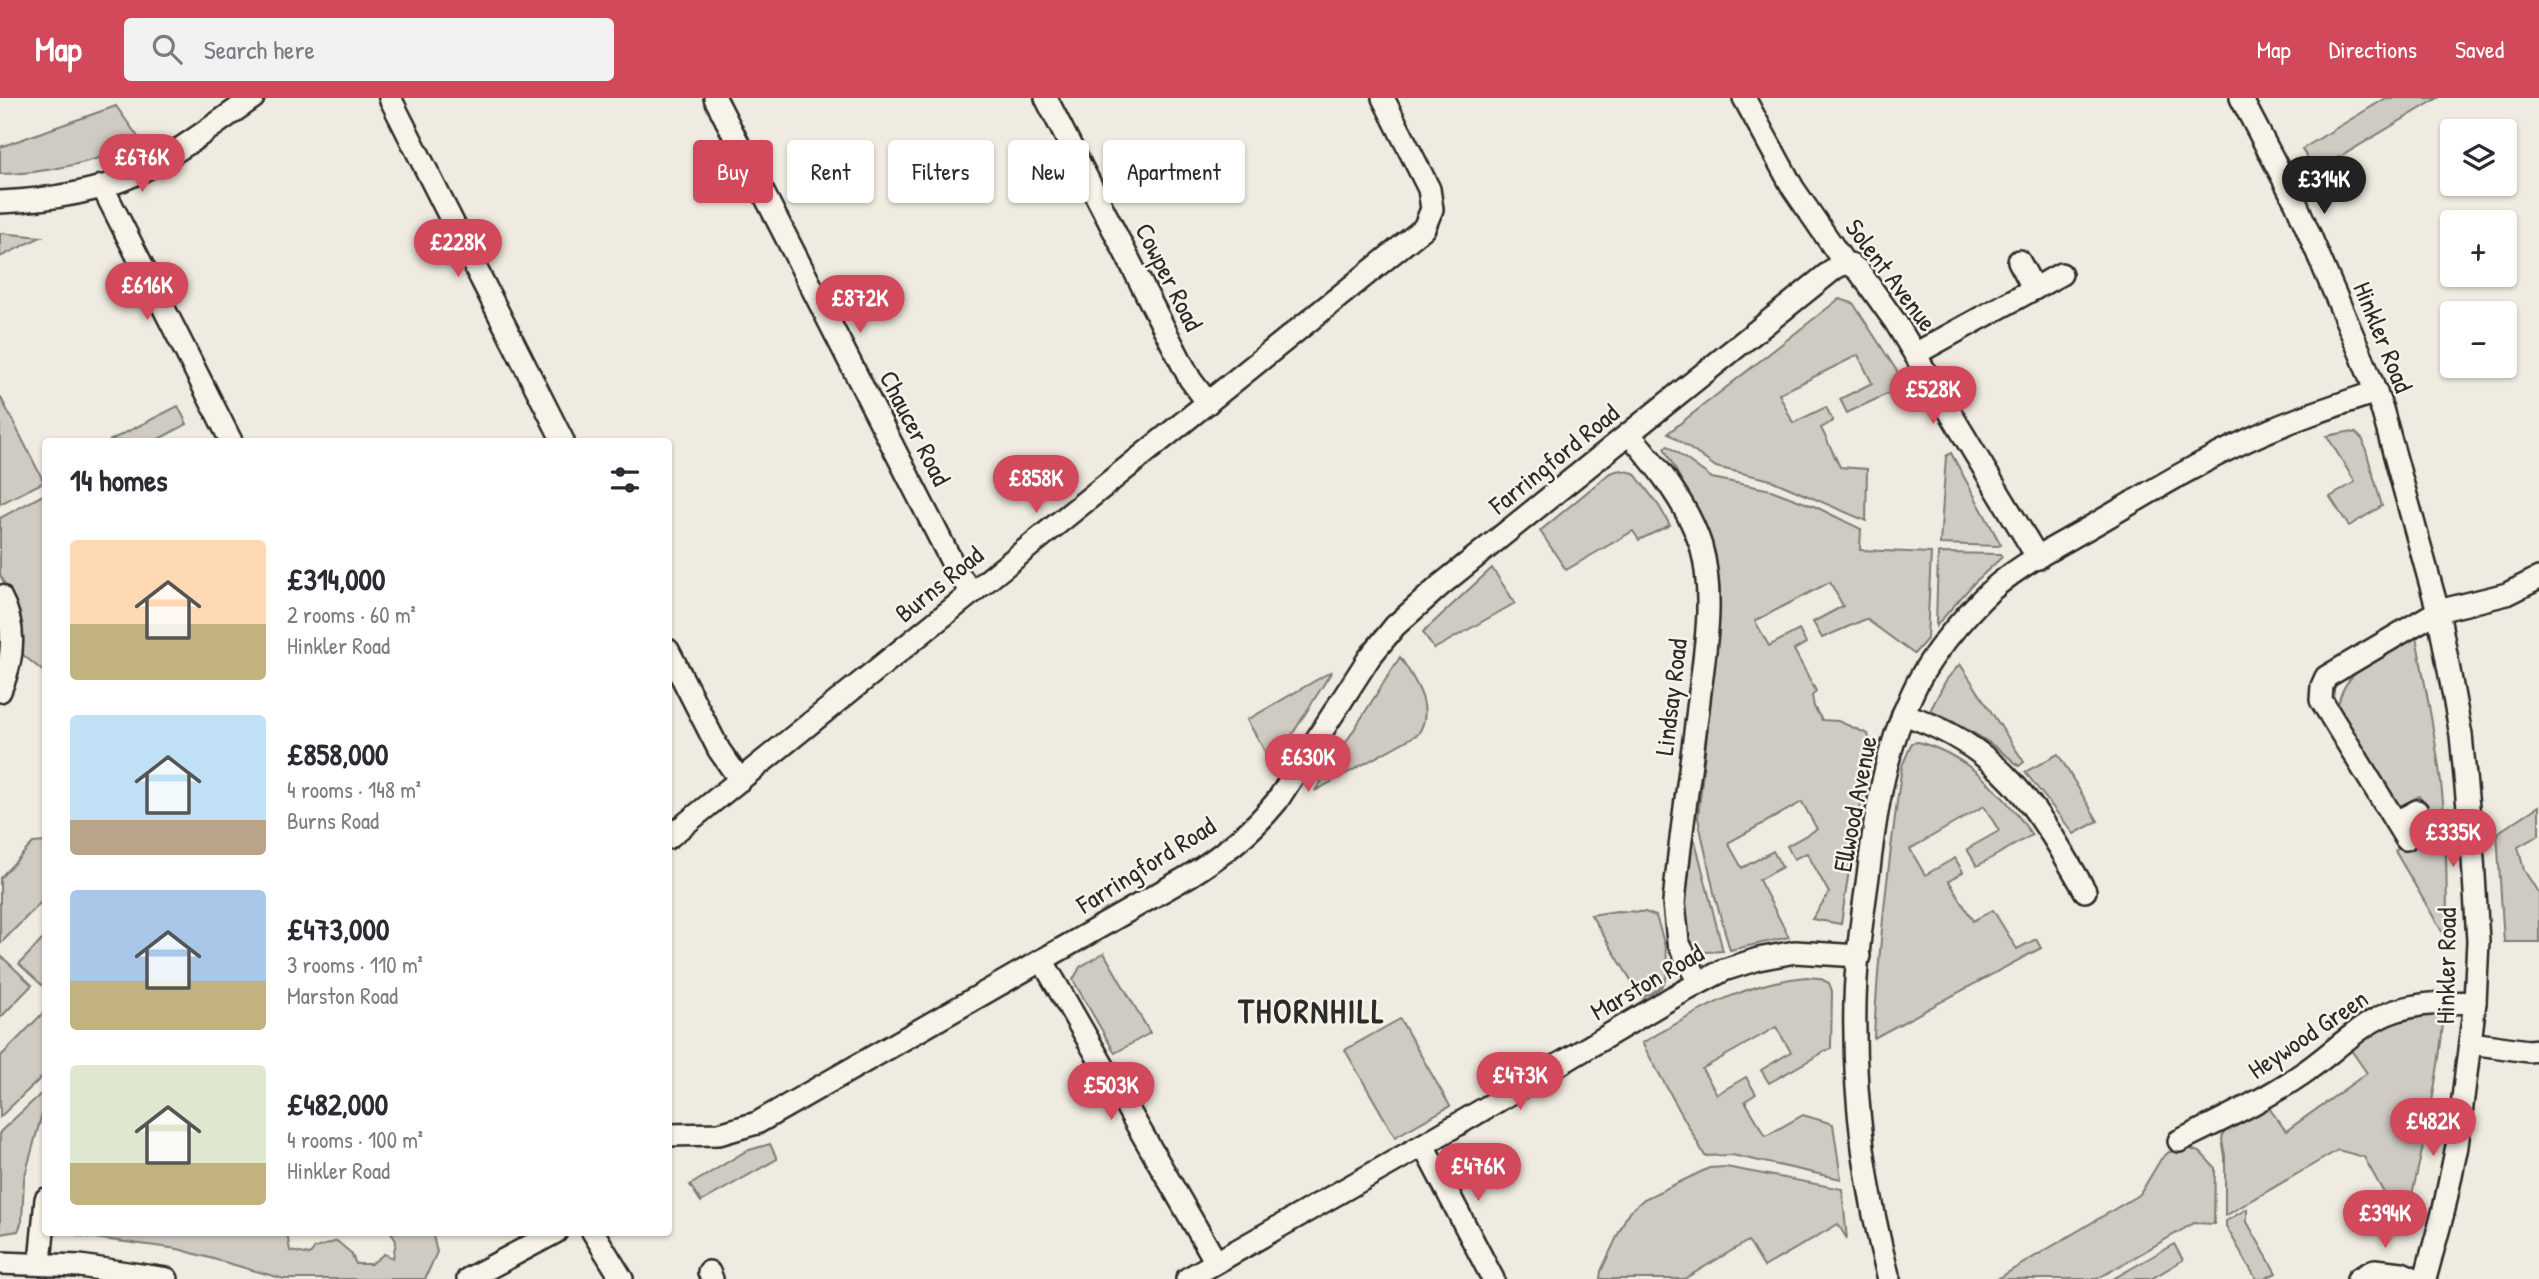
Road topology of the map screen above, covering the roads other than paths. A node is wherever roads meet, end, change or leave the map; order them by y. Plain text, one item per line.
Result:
1 (253, 98) edge
2 (390, 98) edge
3 (715, 98) edge
4 (1046, 98) edge
5 (1382, 98) edge
6 (1744, 98) edge
7 (2241, 98) edge
8 (102, 186) junction
9 (0, 202) edge
10 (2019, 261) dead end
11 (1843, 264) junction
12 (2061, 274) dead end
13 (2034, 289) junction
14 (1915, 354) junction
15 (2376, 392) junction
16 (1208, 403) junction
17 (1629, 434) junction
18 (230, 438) edge
19 (561, 438) edge
20 (2038, 558) junction
21 (2539, 578) edge
22 (972, 593) junction
23 (0, 596) edge
24 (2438, 611) junction
25 (672, 658) edge
26 (0, 691) edge
27 (1903, 714) junction
28 (740, 780) junction
29 (2417, 811) dead end
30 (672, 835) edge
31 (2085, 891) dead end
32 (1858, 956) junction
33 (1042, 960) junction
34 (1699, 983) junction
35 (2475, 1002) junction
36 (2471, 1043) junction
37 (2539, 1050) edge
38 (672, 1135) edge
39 (2179, 1141) dead end
40 (1423, 1145) junction
41 (43, 1236) edge
42 (549, 1236) edge
43 (595, 1236) edge
44 (1216, 1262) junction
45 (0, 1263) edge
46 (40, 1263) junction
47 (167, 1279) edge
48 (468, 1279) edge
49 (622, 1279) edge
50 (1187, 1279) edge
51 (1493, 1279) edge
52 (1889, 1279) edge
53 (2358, 1279) edge
54 (2415, 1279) edge
55 (2425, 1279) edge

1 - 8 street
2 - 19 street
3 - 22 street, Chaucer Road
4 - 16 street, Cowper Road
5 - 16 street, Burns Road
6 - 11 street, Solent Avenue
7 - 15 street, Hinkler Road
8 - 9 street
8 - 18 street
10 - 13 street
11 - 14 street, Solent Avenue
11 - 17 street, Farringford Road
12 - 13 street
13 - 14 street
14 - 20 street, Solent Avenue
15 - 20 street, Ellwood Avenue
15 - 24 street, Hinkler Road
16 - 22 street, Burns Road
17 - 33 street, Farringford Road
17 - 34 street, Lindsay Road
20 - 27 street, Ellwood Avenue
21 - 24 street
22 - 28 street, Burns Road
23 - 26 street
24 - 29 street
24 - 35 street, Hinkler Road
25 - 28 street
27 - 31 street
27 - 32 street, Ellwood Avenue
28 - 30 street, Burns Road
32 - 34 street, Marston Road
32 - 52 street, Ellwood Avenue
33 - 38 street, Farringford Road
33 - 44 street
34 - 40 street, Marston Road
35 - 36 street, Hinkler Road
35 - 39 street, Heywood Green
36 - 37 street
36 - 55 street, Hinkler Road
40 - 44 street, Marston Road
40 - 51 street
41 - 46 street
42 - 48 street
43 - 49 street
44 - 50 street, Marston Road
45 - 46 street
46 - 47 street
53 - 54 street

